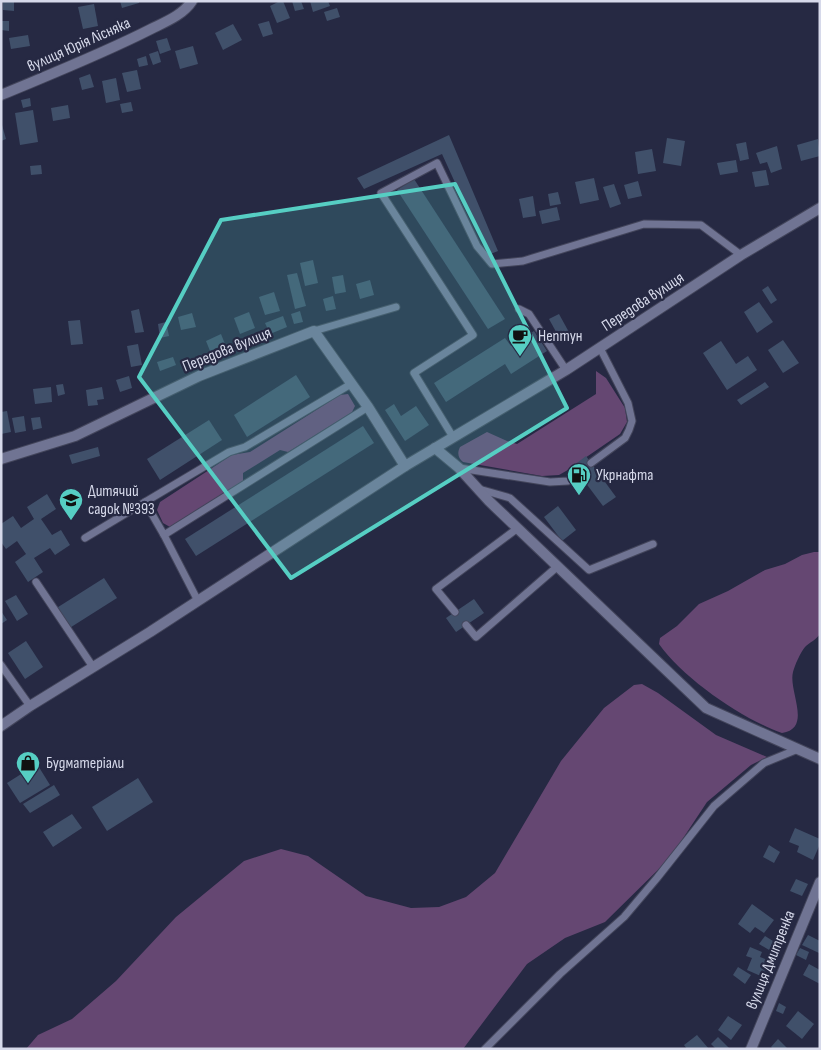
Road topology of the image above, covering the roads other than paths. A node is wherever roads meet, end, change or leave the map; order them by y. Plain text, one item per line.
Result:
1 (192, 1) edge
2 (1, 95) edge
3 (820, 208) edge
4 (741, 255) junction
5 (396, 307) dead end
6 (519, 309) dead end
7 (314, 331) junction
8 (600, 348) junction
9 (566, 370) junction
10 (350, 384) junction
11 (368, 407) junction
12 (453, 437) junction
13 (435, 448) junction
14 (1, 459) edge
15 (591, 463) dead end
16 (405, 466) junction
17 (459, 468) junction
18 (578, 472) dead end
19 (478, 489) junction
20 (145, 502) junction
21 (518, 528) junction
22 (164, 535) junction
23 (85, 538) dead end
24 (652, 544) dead end
25 (558, 566) junction
26 (36, 582) dead end
27 (198, 601) junction
28 (455, 612) dead end
29 (466, 625) dead end
30 (1, 665) edge
31 (93, 667) junction
32 (30, 706) junction
33 (1, 726) edge
34 (798, 749) junction
35 (820, 759) edge
36 (820, 882) edge
37 (485, 1049) edge
38 (751, 1049) edge

1 - 2 street, вулиця Юрія Лісняка
3 - 4 street, Передова вулиця
4 - 8 street, Передова вулиця
4 - 12 lane
5 - 7 lane
6 - 9 lane
7 - 10 street
7 - 14 street, Передова вулиця
8 - 9 street, Передова вулиця
8 - 15 lane
9 - 12 street, Передова вулиця
10 - 11 street
10 - 20 lane
11 - 16 street
11 - 22 lane
12 - 13 street, Передова вулиця
13 - 16 street, Передова вулиця
13 - 17 street
16 - 27 street, Передова вулиця
17 - 18 lane
17 - 19 street
19 - 21 street
19 - 24 lane
20 - 22 lane
20 - 23 lane
21 - 25 street
21 - 28 lane
22 - 27 lane
25 - 29 lane
25 - 34 street
26 - 31 lane
27 - 31 street, Передова вулиця
30 - 32 lane
31 - 32 street, Передова вулиця
32 - 33 street, Передова вулиця
34 - 35 street
34 - 37 lane
36 - 38 street, вулиця Дмитренка

